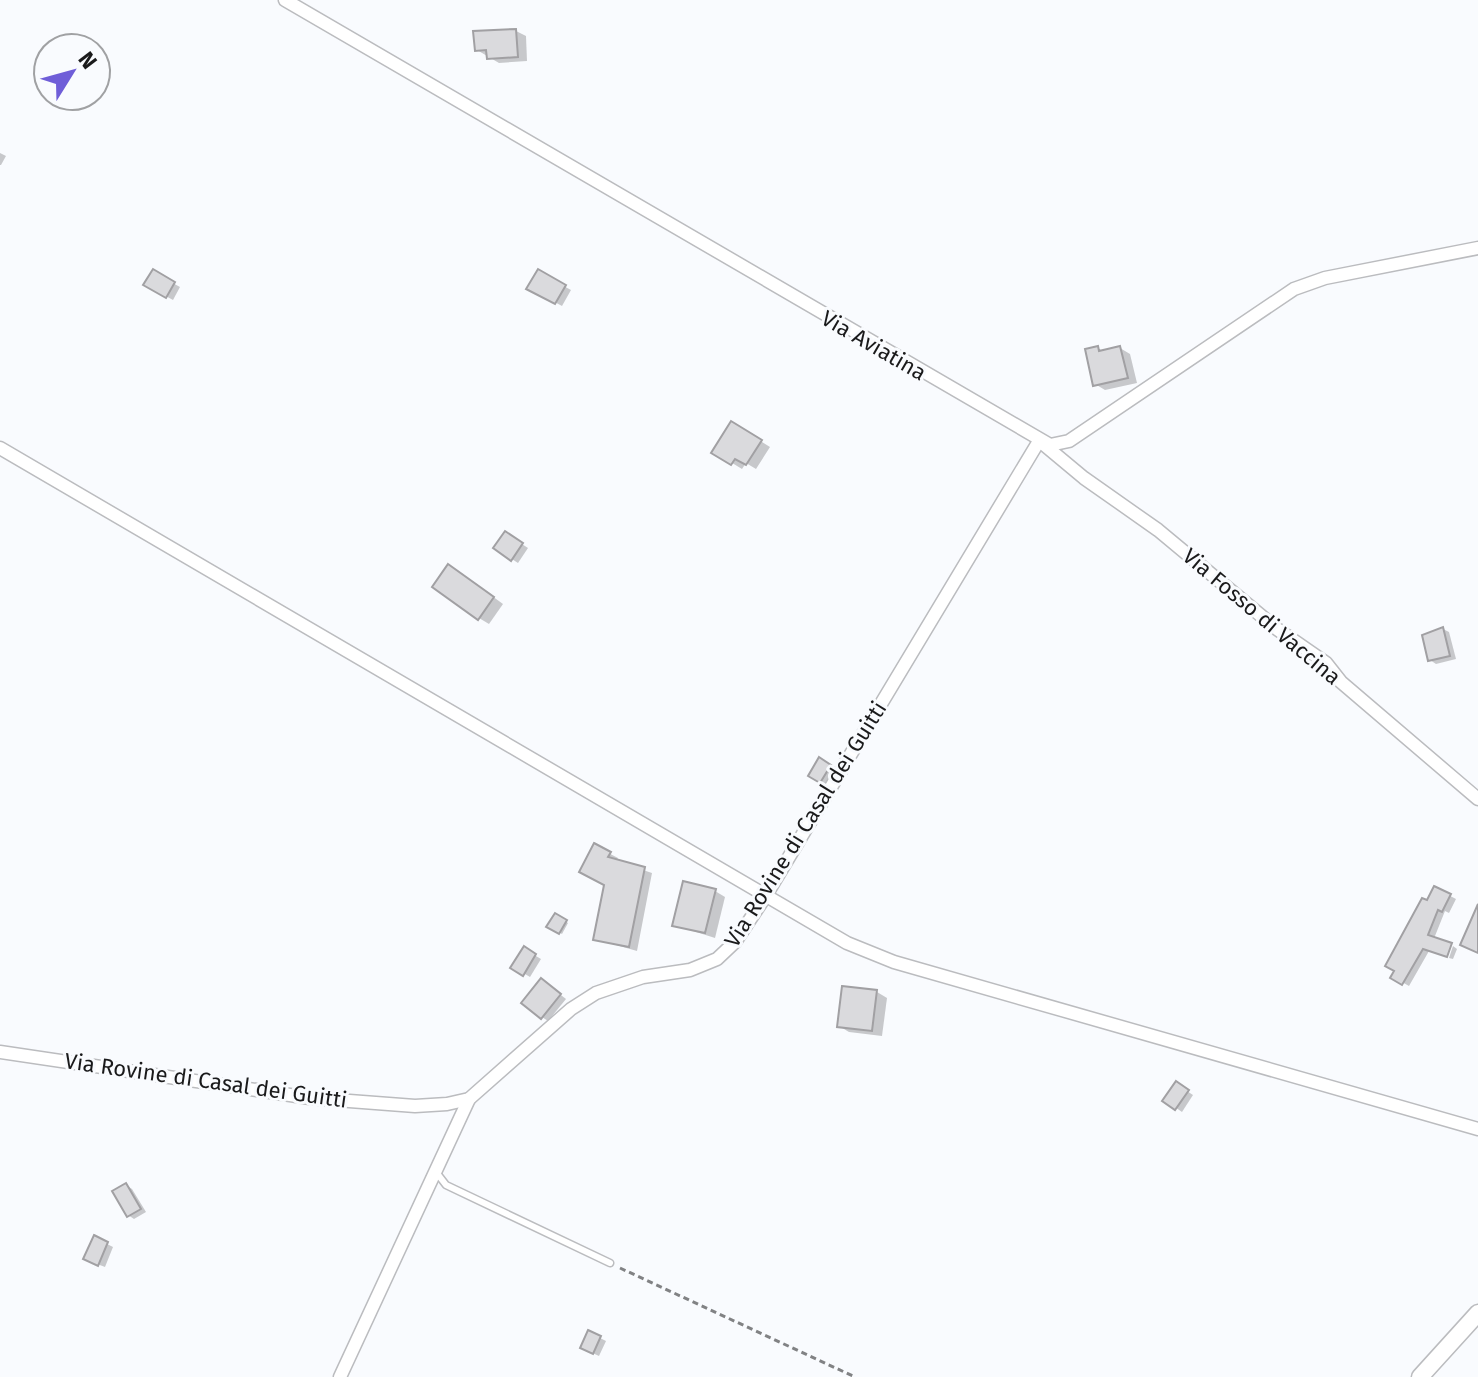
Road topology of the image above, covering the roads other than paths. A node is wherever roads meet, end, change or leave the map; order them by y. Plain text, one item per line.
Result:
1 (285, 0) edge
2 (1478, 248) edge
3 (1039, 441) junction
4 (0, 448) edge
5 (1478, 799) edge
6 (765, 897) junction
7 (0, 1052) edge
8 (469, 1099) junction
9 (1478, 1129) edge
10 (436, 1172) junction
11 (610, 1263) road end
12 (1478, 1313) edge
13 (340, 1377) edge
14 (1420, 1377) edge

1 - 3 street, Via Aviatina
2 - 3 street
3 - 5 street, Via Fosso di Vaccina
3 - 6 street, Via Rovine di Casal dei Guitti
4 - 6 street
6 - 8 street, Via Rovine di Casal dei Guitti
6 - 9 street
7 - 8 street, Via Rovine di Casal dei Guitti
8 - 10 street
10 - 11 lane
10 - 13 street
12 - 14 street

